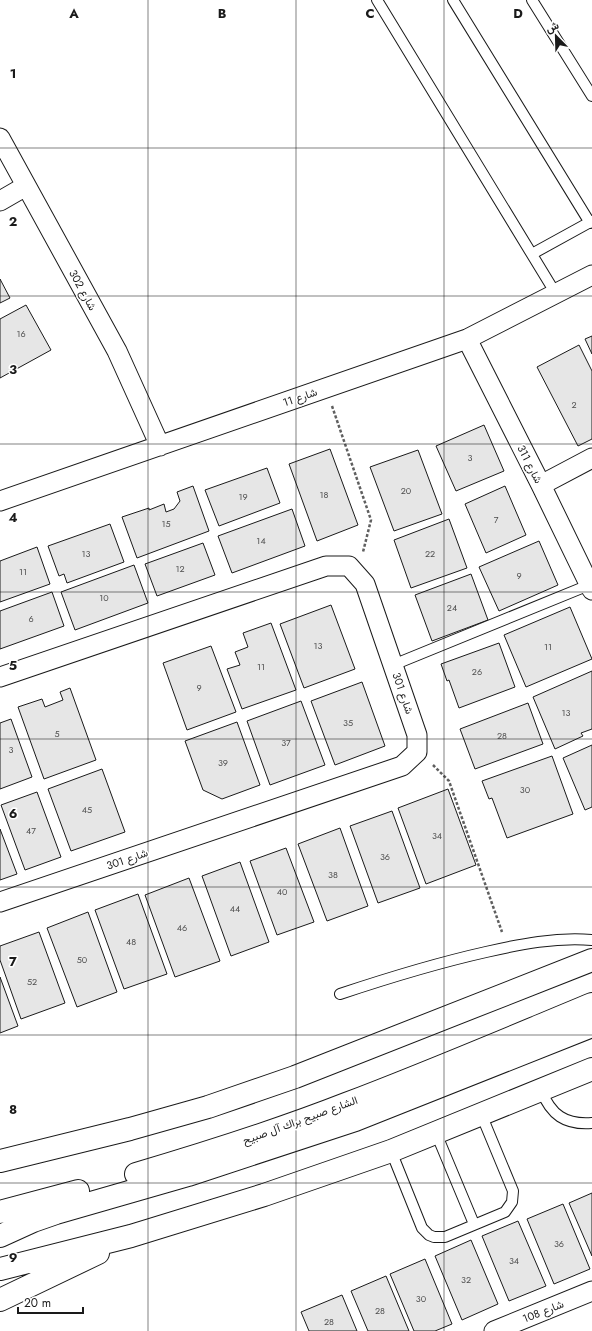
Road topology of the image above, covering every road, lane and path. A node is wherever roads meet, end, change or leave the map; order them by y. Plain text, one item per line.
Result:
1 (377, 0) edge
2 (453, 0) edge
3 (532, 0) edge
4 (592, 96) edge
5 (0, 138) edge
6 (26, 186) junction
7 (0, 200) edge
8 (591, 222) edge
9 (532, 254) junction
10 (592, 275) edge
11 (556, 294) junction
12 (467, 339) junction
13 (326, 388) junction
14 (160, 446) junction
15 (592, 458) edge
16 (541, 485) junction
17 (0, 501) edge
18 (357, 575) junction
19 (591, 587) edge
20 (393, 666) junction
21 (0, 677) edge
22 (417, 752) junction
23 (0, 902) edge
24 (592, 940) edge
25 (507, 947) junction
26 (592, 960) edge
27 (340, 994) dead end
28 (592, 1004) edge
29 (592, 1026) edge
30 (592, 1070) edge
31 (541, 1090) junction
32 (481, 1114) junction
33 (592, 1123) edge
34 (436, 1133) junction
35 (390, 1151) junction
36 (0, 1161) edge
37 (0, 1212) edge
38 (474, 1224) junction
39 (0, 1236) edge
40 (131, 1236) junction
41 (0, 1269) edge
42 (592, 1291) edge
43 (0, 1300) edge
44 (494, 1331) edge

1 - 9 lane
2 - 8 lane
3 - 4 lane
5 - 6 street, شارع 302
6 - 7 street
6 - 14 street, شارع 302
8 - 9 lane
9 - 11 lane
10 - 11 street, شارع 11
11 - 12 street, شارع 11
12 - 13 street, شارع 11
12 - 16 street, شارع 311
13 - 14 street, شارع 11
13 - 18 path
14 - 17 street, شارع 11
15 - 16 street
16 - 19 street, شارع 311
18 - 20 street, شارع 301
18 - 21 street, شارع 301
19 - 20 lane
20 - 22 street, شارع 301
22 - 23 street, شارع 301
22 - 25 path
24 - 25 lane
25 - 27 lane
26 - 36 main road
28 - 37 main road, الشارع صبيح براك آل صبيح
29 - 39 main road
30 - 31 main road
31 - 32 main road
31 - 33 lane
32 - 34 main road
32 - 38 lane
34 - 35 main road
34 - 38 lane
35 - 38 lane
35 - 40 main road
40 - 41 main road
40 - 43 main road
42 - 44 street, شارع 108

